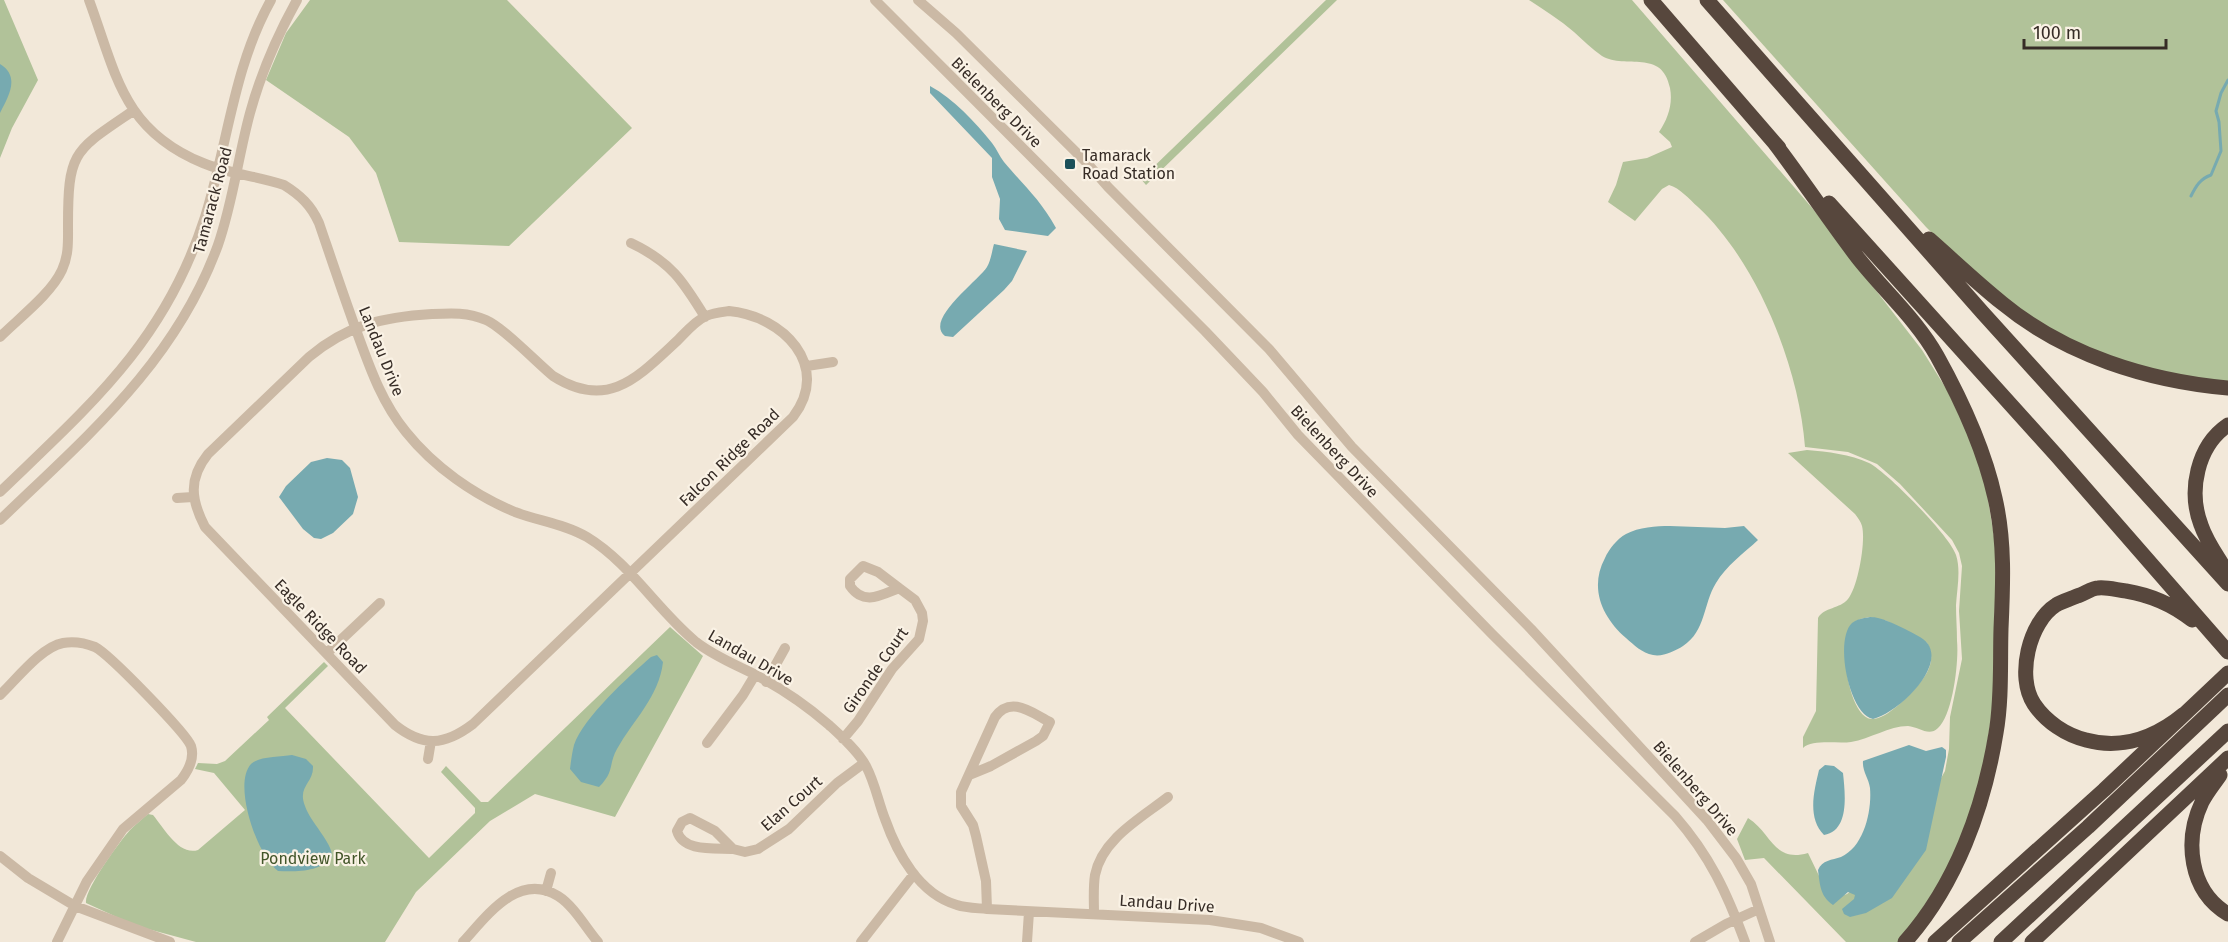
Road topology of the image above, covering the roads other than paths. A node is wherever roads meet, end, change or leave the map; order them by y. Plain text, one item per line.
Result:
1 (89, 0) edge
2 (271, 0) edge
3 (297, 0) edge
4 (875, 0) edge
5 (918, 0) edge
6 (1651, 0) edge
7 (1707, 0) edge
8 (133, 111) junction
9 (1773, 141) junction
10 (218, 168) junction
11 (237, 173) junction
12 (1862, 174) junction
13 (631, 243) dead end
14 (705, 317) junction
15 (355, 327) junction
16 (0, 337) edge
17 (833, 362) dead end
18 (807, 366) junction
19 (2228, 388) edge
20 (2228, 424) edge
21 (0, 492) edge
22 (193, 497) junction
23 (177, 498) dead end
24 (0, 520) edge
25 (629, 573) junction
26 (2228, 574) edge
27 (2228, 584) edge
28 (899, 588) dead end
29 (380, 603) dead end
30 (786, 648) dead end
31 (2225, 649) edge
32 (327, 653) junction
33 (2228, 673) edge
34 (755, 675) junction
35 (766, 682) junction
36 (0, 695) edge
37 (2228, 695) edge
38 (2184, 714) junction
39 (2228, 730) edge
40 (843, 739) junction
41 (431, 741) junction
42 (706, 743) dead end
43 (2228, 758) edge
44 (428, 759) dead end
45 (864, 763) junction
46 (2228, 765) edge
47 (969, 775) junction
48 (1168, 797) dead end
49 (733, 849) junction
50 (0, 856) edge
51 (551, 873) dead end
52 (914, 874) junction
53 (546, 891) junction
54 (75, 906) junction
55 (987, 909) junction
56 (1759, 909) junction
57 (1029, 912) junction
58 (1094, 914) junction
59 (2228, 914) edge
60 (1737, 919) junction
61 (57, 942) edge
62 (170, 942) edge
63 (463, 942) edge
64 (598, 942) edge
65 (861, 942) edge
66 (1027, 942) edge
67 (1299, 942) edge
68 (1695, 942) edge
69 (1745, 942) edge
70 (1770, 942) edge
71 (1905, 942) edge
72 (1935, 942) edge
73 (1959, 942) edge
74 (2001, 942) edge
75 (2032, 942) edge

1 - 8 street, Landau Drive
2 - 10 street, Tamarack Road
3 - 11 street, Tamarack Road
4 - 60 street, Bielenberg Drive
5 - 56 street, Bielenberg Drive
6 - 9 highway
7 - 12 highway
8 - 10 street, Landau Drive
8 - 16 street
9 - 31 highway
9 - 71 highway
10 - 11 street, Landau Drive
10 - 21 street, Tamarack Road
11 - 15 street, Landau Drive
11 - 24 street, Tamarack Road
12 - 19 highway
12 - 27 highway
13 - 14 street
14 - 15 street
14 - 18 street
15 - 22 street
15 - 25 street, Landau Drive
17 - 18 street
18 - 25 street, Falcon Ridge Road
20 - 26 highway
22 - 23 street
22 - 32 street, Eagle Ridge Road
25 - 34 street, Landau Drive
25 - 41 street
28 - 40 street, Gironde Court
29 - 32 street
30 - 35 street
31 - 38 highway
32 - 41 street, Eagle Ridge Road
33 - 38 highway
34 - 35 street, Landau Drive
34 - 42 street
35 - 40 street, Landau Drive
36 - 54 street
37 - 73 highway
38 - 72 highway
39 - 74 highway
40 - 45 street, Landau Drive
41 - 44 street
43 - 75 highway
45 - 49 street, Elan Court
45 - 52 street, Landau Drive
46 - 59 highway
47 - 47 street
47 - 55 street
48 - 58 street
49 - 49 street, Elan Court
50 - 54 street
51 - 53 street
52 - 55 street, Landau Drive
52 - 65 street
53 - 63 street
53 - 64 street
54 - 61 street
54 - 62 street
55 - 57 street, Landau Drive
56 - 60 street
56 - 70 street, Bielenberg Drive
57 - 58 street, Landau Drive
57 - 66 street
58 - 67 street, Landau Drive
60 - 68 street
60 - 69 street, Bielenberg Drive

